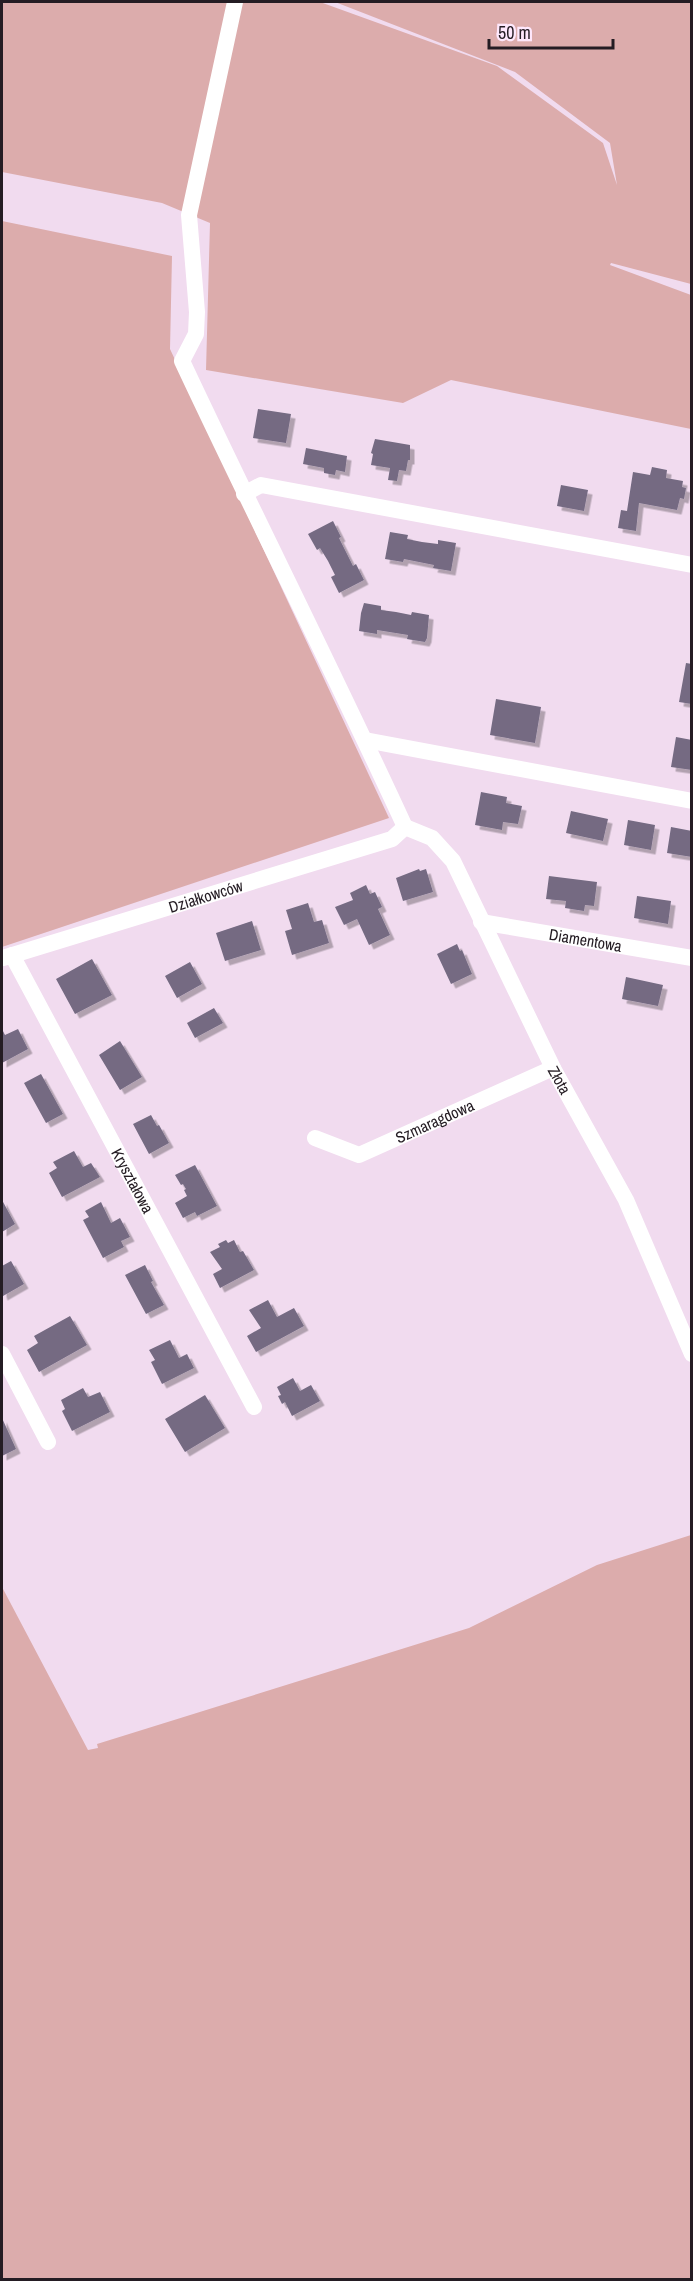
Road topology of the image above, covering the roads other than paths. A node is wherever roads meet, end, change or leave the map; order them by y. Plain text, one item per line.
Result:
1 (235, 2) edge
2 (244, 494) junction
3 (692, 565) edge
4 (365, 740) junction
5 (692, 801) edge
6 (405, 827) junction
7 (481, 921) junction
8 (7, 957) edge
9 (692, 958) edge
10 (553, 1068) junction
11 (315, 1138) dead end
12 (2, 1354) edge
13 (692, 1354) edge
14 (254, 1407) dead end
15 (48, 1442) dead end

1 - 2 street
2 - 3 street
2 - 4 street
4 - 5 street
4 - 6 street
6 - 7 street, Złota
6 - 8 street, Działkowców
7 - 9 street, Diamentowa
7 - 10 street, Złota
8 - 14 street, Kryształowa
10 - 11 street, Szmaragdowa
10 - 13 street, Złota
12 - 15 street

